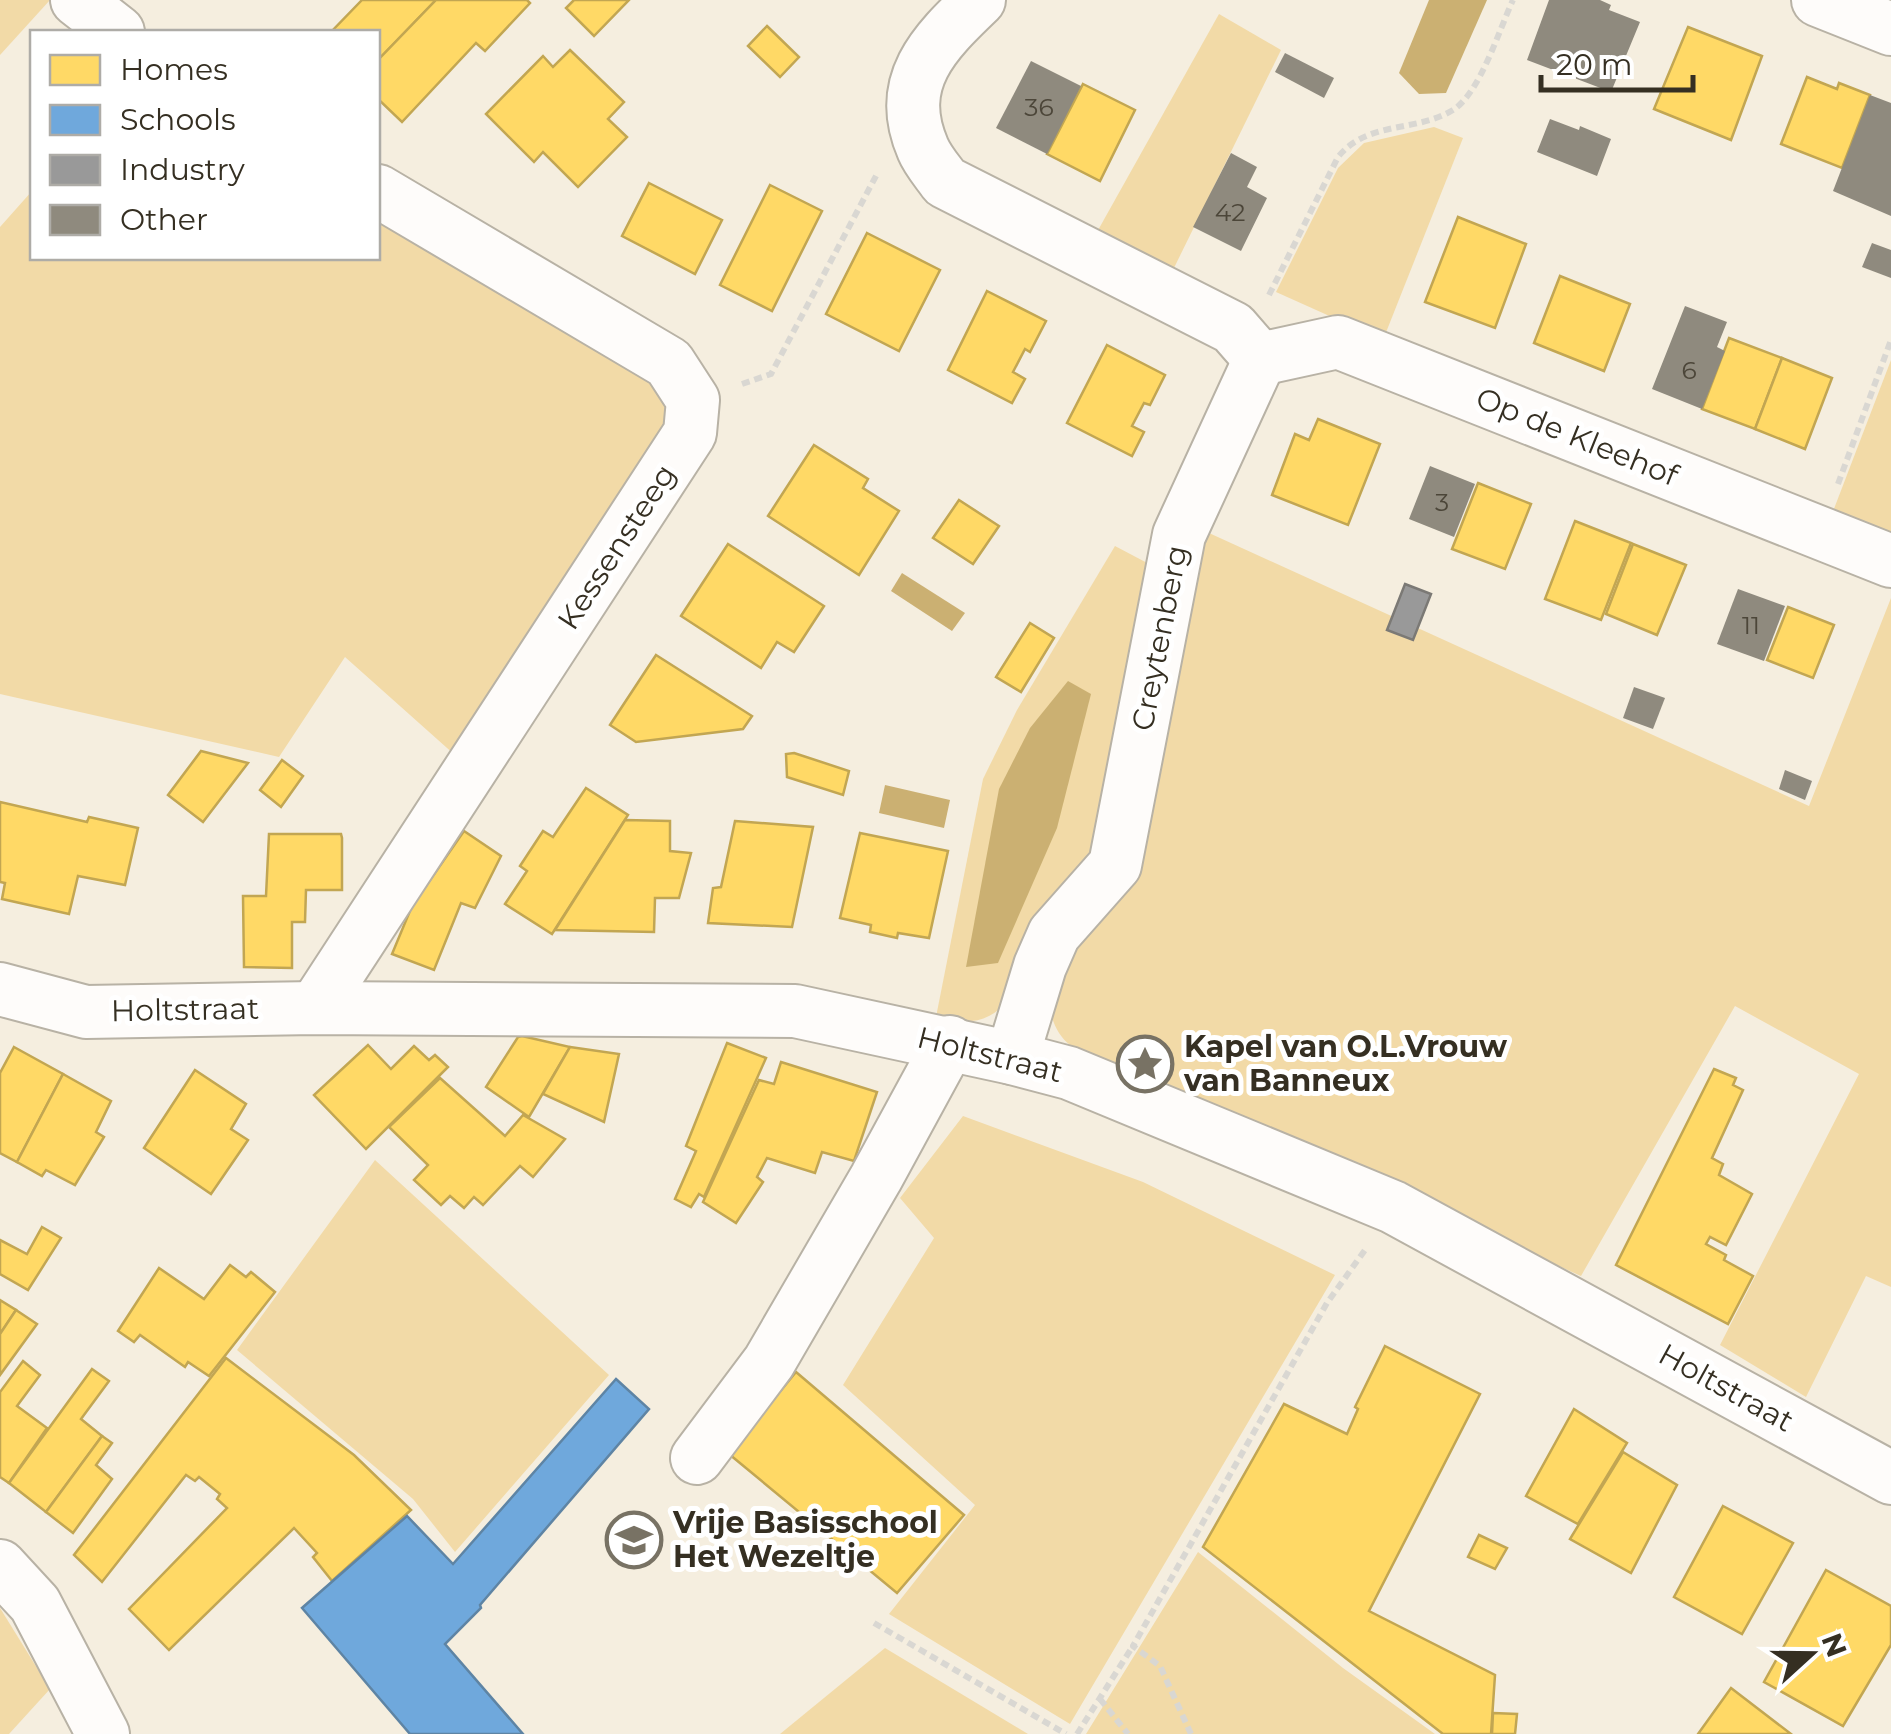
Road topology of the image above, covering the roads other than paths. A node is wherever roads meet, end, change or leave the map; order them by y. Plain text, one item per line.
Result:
1 (77, 0) edge
2 (979, 0) edge
3 (1818, 0) edge
4 (1891, 29) edge
5 (115, 30) edge
6 (380, 192) edge
7 (1251, 349) junction
8 (1891, 561) edge
9 (0, 990) edge
10 (316, 1008) junction
11 (950, 1042) junction
12 (1012, 1058) junction
13 (697, 1458) dead end
14 (1891, 1478) edge
15 (0, 1566) edge
16 (103, 1734) edge

1 - 5 street
2 - 7 street
3 - 4 street
6 - 10 street, Kessensteeg
7 - 8 street, Op de Kleehof
7 - 12 street, Creytenberg
9 - 10 street, Holtstraat
10 - 11 street, Holtstraat
11 - 12 street, Holtstraat
11 - 13 street
12 - 14 street, Holtstraat
15 - 16 street

